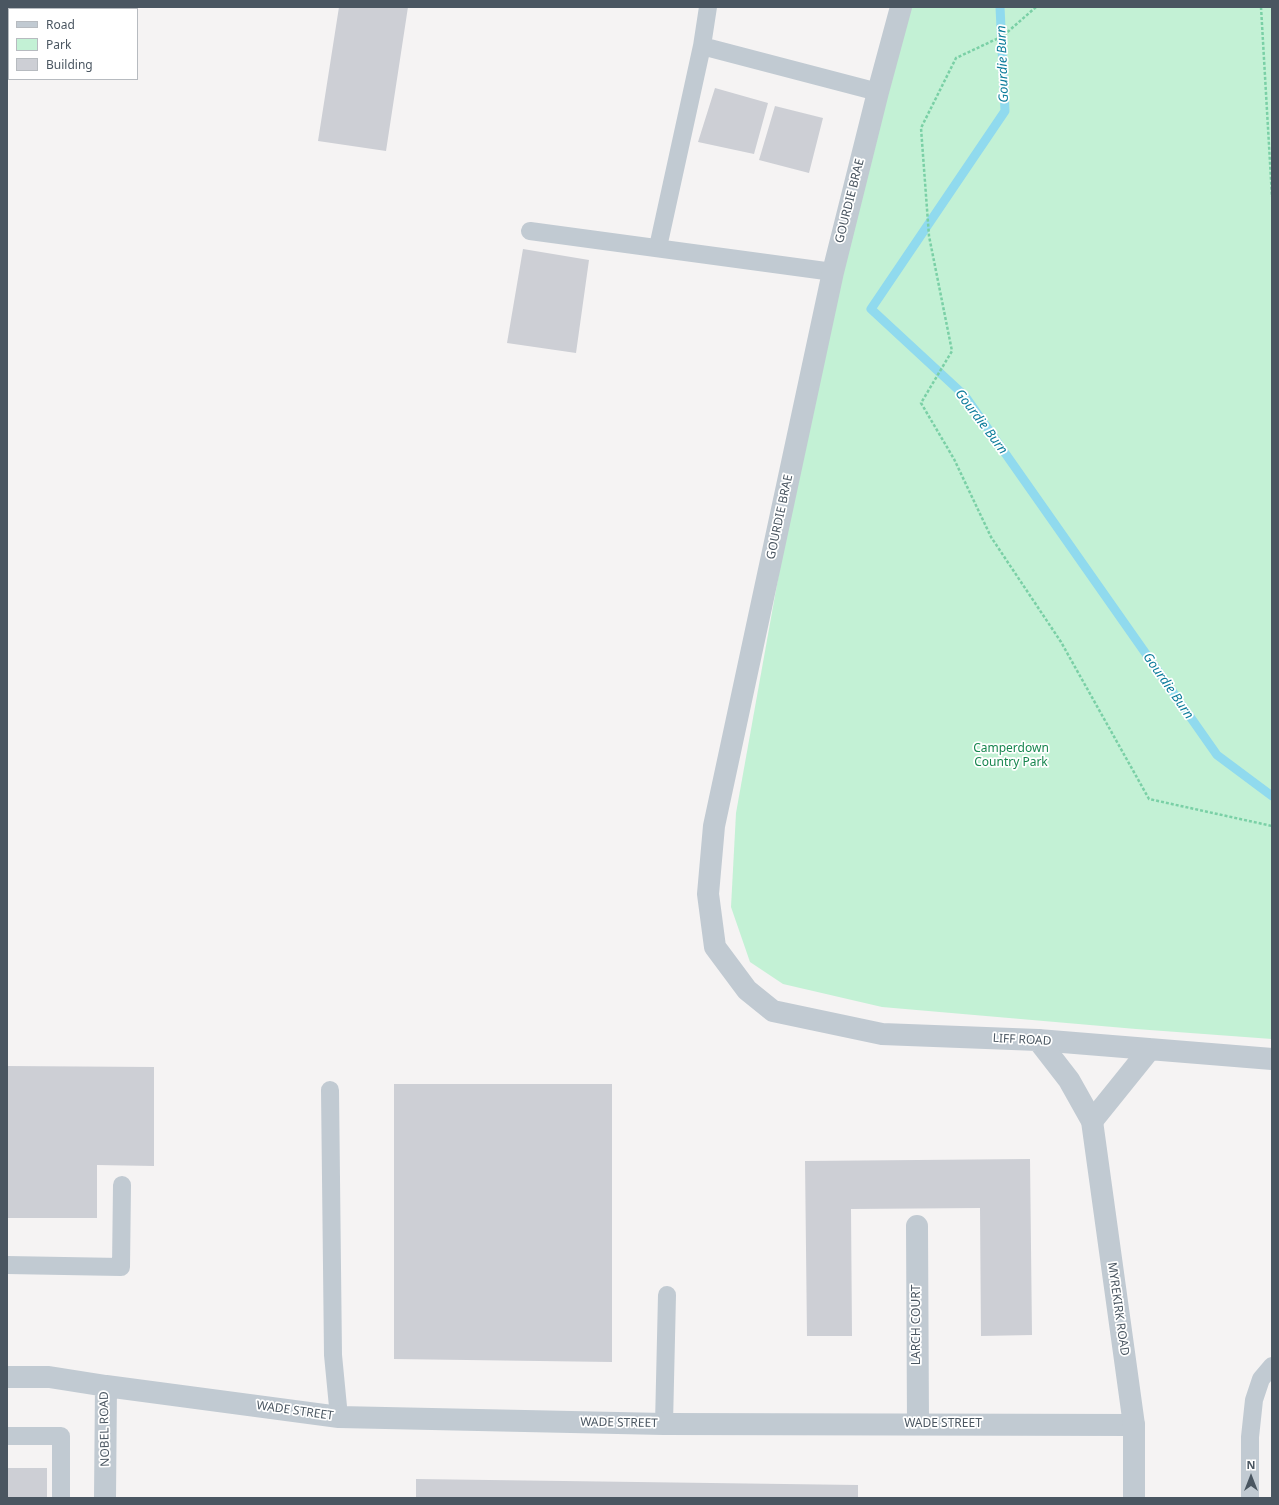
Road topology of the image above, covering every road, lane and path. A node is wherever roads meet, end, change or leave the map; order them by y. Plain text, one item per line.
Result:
1 (708, 7) edge
2 (901, 7) edge
3 (1036, 7) edge
4 (1261, 7) edge
5 (702, 46) junction
6 (878, 92) junction
7 (1272, 197) edge
8 (530, 231) dead end
9 (658, 247) junction
10 (833, 272) junction
11 (1272, 826) edge
12 (774, 1011) joint
13 (1038, 1040) junction
14 (1150, 1049) junction
15 (1272, 1059) edge
16 (330, 1090) dead end
17 (1092, 1121) junction
18 (122, 1185) dead end
19 (917, 1226) dead end
20 (7, 1265) edge
21 (667, 1295) dead end
22 (1272, 1366) edge
23 (7, 1377) edge
24 (106, 1386) junction
25 (339, 1417) junction
26 (918, 1423) junction
27 (664, 1424) junction
28 (1134, 1425) junction
29 (7, 1436) edge
30 (61, 1498) edge
31 (105, 1498) edge
32 (1134, 1498) edge
33 (1250, 1498) edge

1 - 5 lane
2 - 6 street, GOURDIE BRAE
3 - 11 path
4 - 7 path
5 - 6 lane
5 - 9 lane
6 - 10 street, GOURDIE BRAE
8 - 9 lane
9 - 10 lane
10 - 12 street, GOURDIE BRAE
12 - 13 street, LIFF ROAD
13 - 14 street, LIFF ROAD
13 - 17 street, MYREKIRK ROAD
14 - 15 street, LIFF ROAD
14 - 17 street
16 - 25 lane
17 - 28 street, MYREKIRK ROAD
18 - 20 lane
19 - 26 street, LARCH COURT
21 - 27 lane
22 - 33 lane
23 - 24 street, NOBEL ROAD
24 - 25 street, WADE STREET
24 - 31 street, NOBEL ROAD
25 - 27 street, WADE STREET
26 - 27 street, WADE STREET
26 - 28 street, WADE STREET
28 - 32 street, MYREKIRK ROAD
29 - 30 lane

